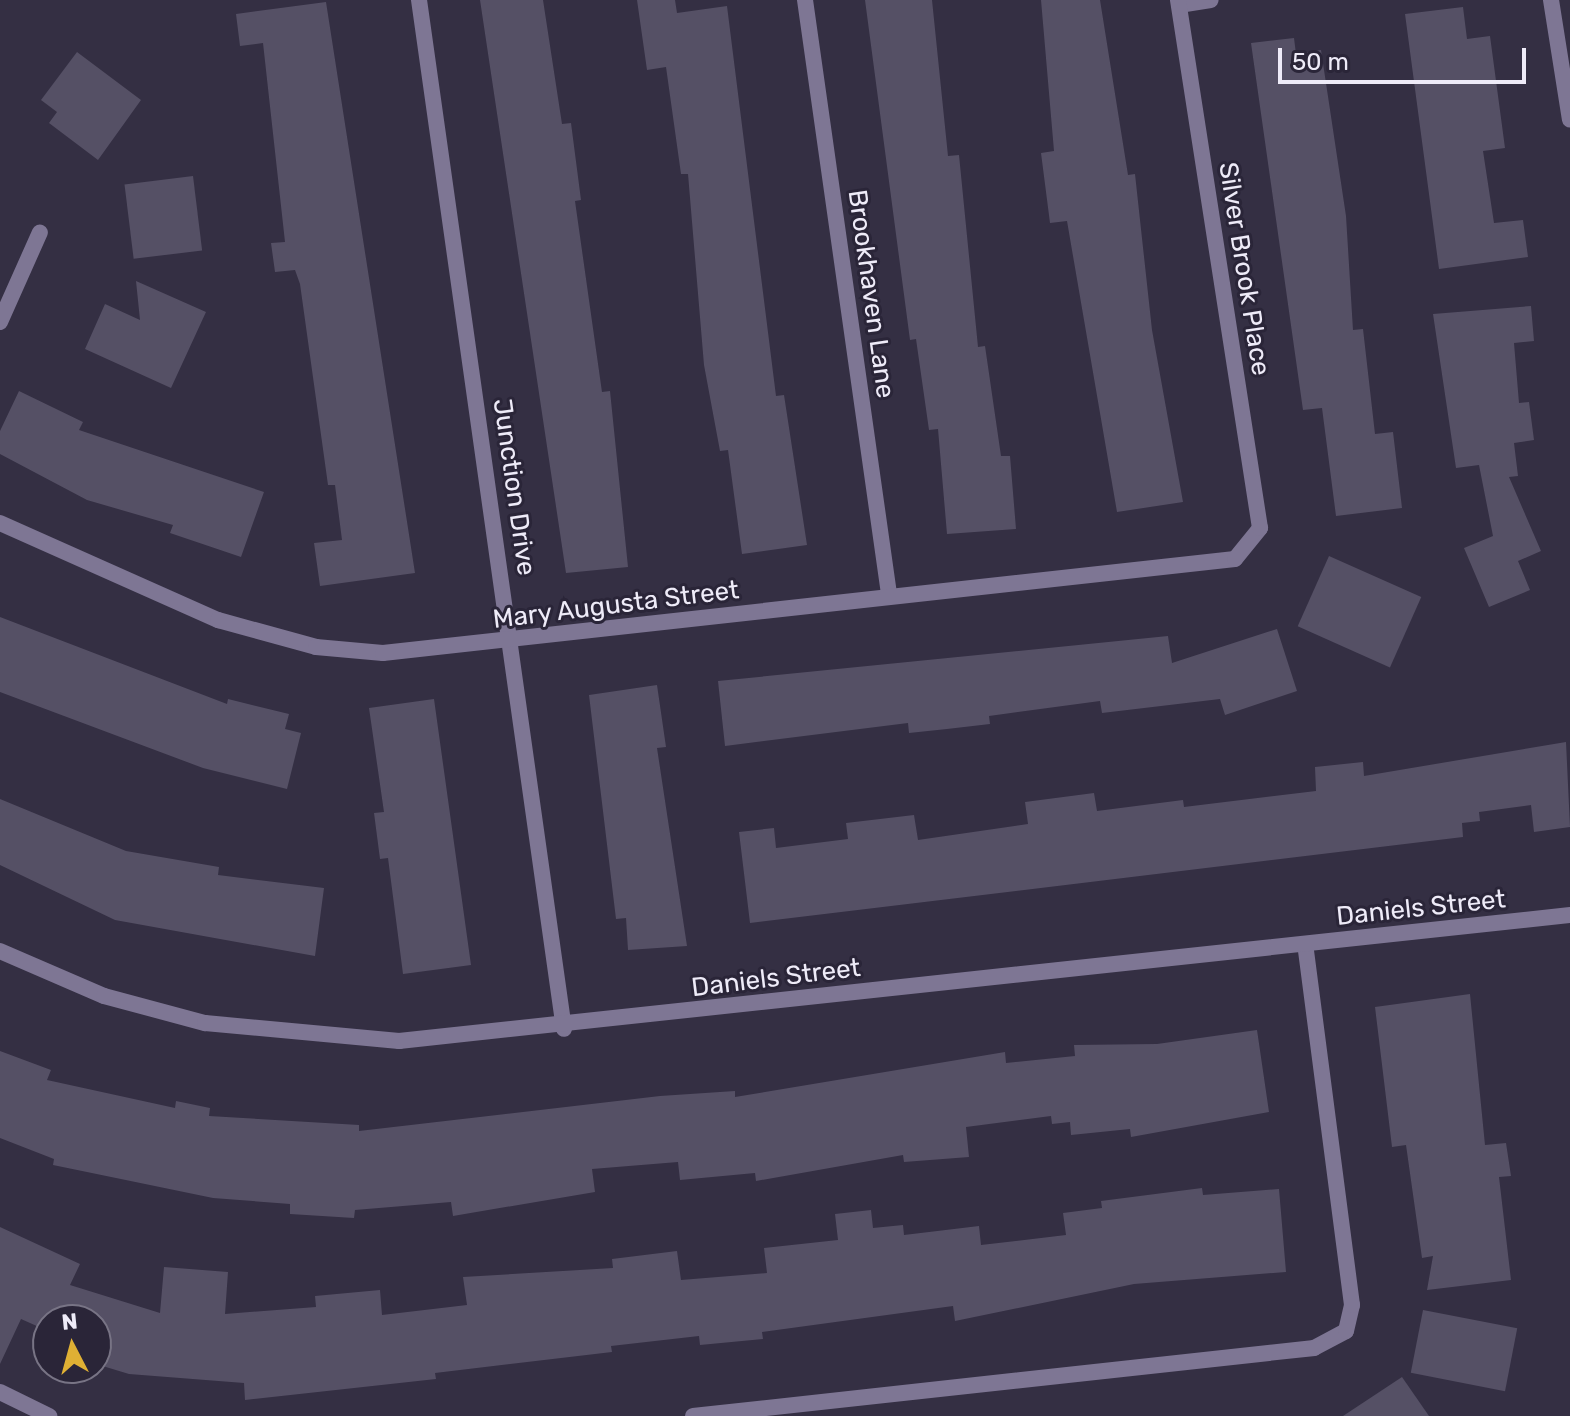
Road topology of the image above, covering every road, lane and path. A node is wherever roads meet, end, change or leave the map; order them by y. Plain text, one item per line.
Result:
1 (419, 0) edge
2 (805, 0) edge
3 (1211, 0) edge
4 (1551, 0) edge
5 (1178, 2) edge
6 (1570, 120) edge
7 (40, 232) dead end
8 (0, 322) edge
9 (0, 523) edge
10 (1254, 544) joint
11 (889, 594) junction
12 (512, 643) junction
13 (1570, 915) edge
14 (1305, 945) junction
15 (0, 951) edge
16 (564, 1029) junction
17 (0, 1392) edge
18 (49, 1416) edge
19 (693, 1416) edge

1 - 12 street, Junction Drive
2 - 11 street, Brookhaven Lane
3 - 5 street
4 - 6 street
5 - 10 street, Silver Brook Place
7 - 8 street
9 - 12 street, Mary Augusta Street
10 - 11 street, Mary Augusta Street
11 - 12 street, Mary Augusta Street
12 - 16 street, Junction Drive
13 - 14 street, Daniels Street
14 - 16 street, Daniels Street
14 - 19 street
15 - 16 street, Daniels Street
17 - 18 street

